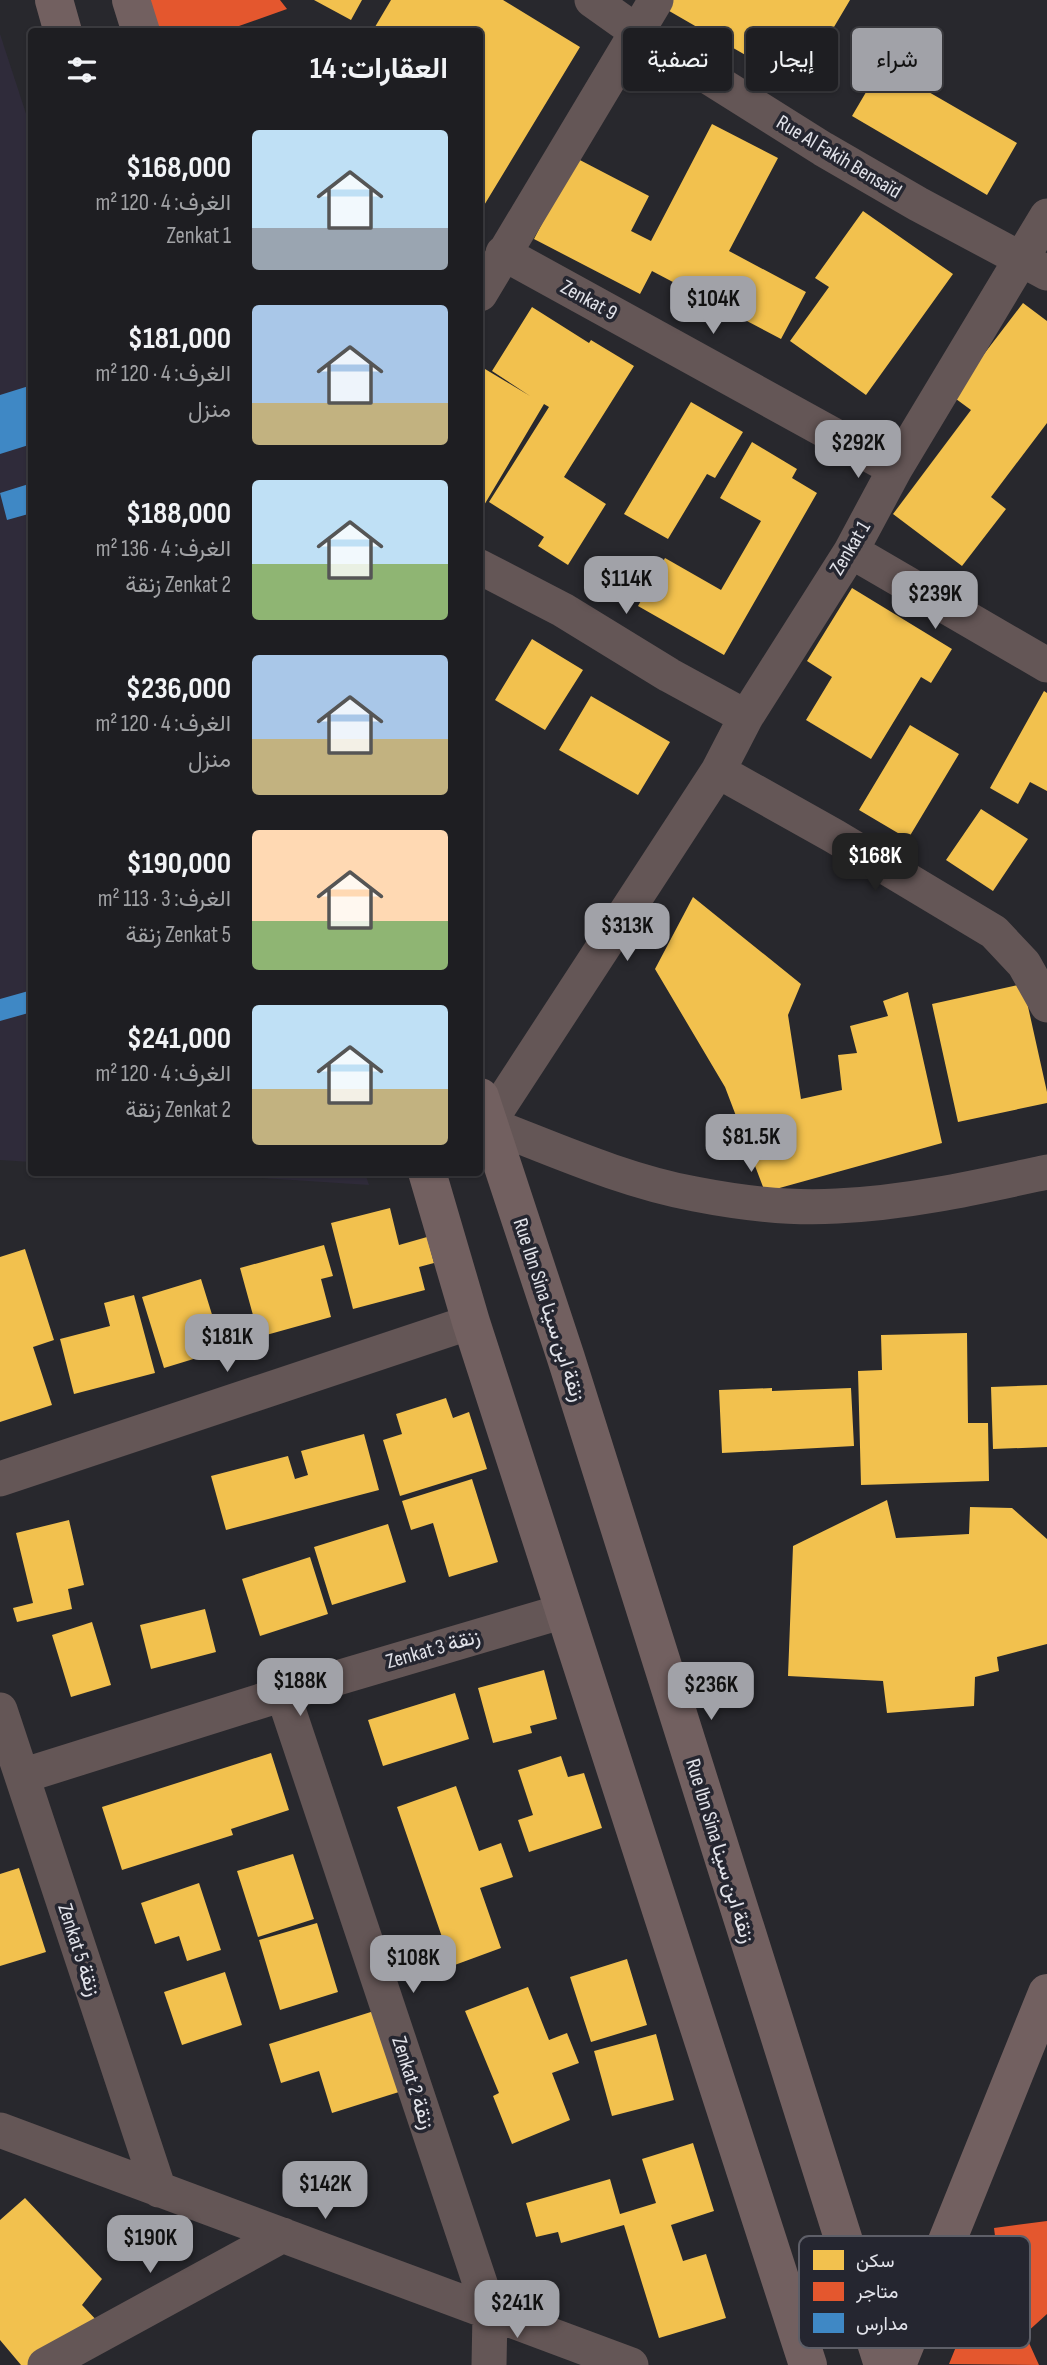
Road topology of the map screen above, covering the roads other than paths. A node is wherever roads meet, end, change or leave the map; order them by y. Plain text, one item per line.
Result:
1 (54, 0) edge
2 (131, 0) edge
3 (592, 0) edge
4 (656, 0) edge
5 (62, 28) edge
6 (140, 28) edge
7 (631, 28) edge
8 (639, 28) edge
9 (623, 55) edge
10 (731, 91) edge
11 (1047, 216) edge
12 (503, 253) junction
13 (1034, 265) edge
14 (483, 289) edge
15 (895, 469) junction
16 (851, 551) junction
17 (483, 569) edge
18 (1047, 665) edge
19 (746, 717) junction
20 (718, 771) junction
21 (1047, 1005) edge
22 (483, 1115) edge
23 (483, 1116) edge
24 (483, 1119) edge
25 (1047, 1172) edge
26 (428, 1176) edge
27 (471, 1322) junction
28 (0, 1479) edge
29 (564, 1611) junction
30 (283, 1694) junction
31 (0, 1710) edge
32 (22, 1776) junction
33 (1047, 1993) edge
34 (0, 2130) edge
35 (159, 2190) junction
36 (283, 2235) junction
37 (842, 2236) edge
38 (949, 2236) edge
39 (490, 2313) junction
40 (799, 2337) edge
41 (802, 2348) edge
42 (878, 2348) edge
43 (904, 2348) edge
44 (45, 2365) edge
45 (489, 2365) edge
46 (631, 2365) edge
47 (808, 2365) edge
48 (883, 2365) edge
49 (897, 2365) edge

1 - 5 main road
2 - 6 main road
3 - 7 street, Rue Al Fakih Bensaïd
4 - 8 street
9 - 12 street
10 - 13 street, Rue Al Fakih Bensaïd
11 - 13 street, Zenkat 1
12 - 14 street
12 - 15 street, Zenkat 9
13 - 15 street, Zenkat 1
15 - 16 street, Zenkat 1
16 - 18 street
16 - 19 street, Zenkat 1
17 - 19 street
19 - 20 street, Zenkat 1
20 - 21 street
20 - 22 street, Zenkat 1
23 - 25 street
24 - 37 main road, Rue Ibn Sina زنقة ابن سينا
26 - 27 main road
27 - 28 street
27 - 29 main road
29 - 30 street, Zenkat 3 زنقة
29 - 40 main road
30 - 32 street, Zenkat 3 زنقة
30 - 39 street, Zenkat 2 زنقة
31 - 32 street, Zenkat 5 زنقة
32 - 35 street, Zenkat 5 زنقة
33 - 38 main road
34 - 35 street
35 - 36 street
36 - 39 street
36 - 44 street
39 - 45 street, Zenkat 2 زنقة
39 - 46 street
41 - 47 main road
42 - 48 main road, Rue Ibn Sina زنقة ابن سينا
43 - 49 main road

